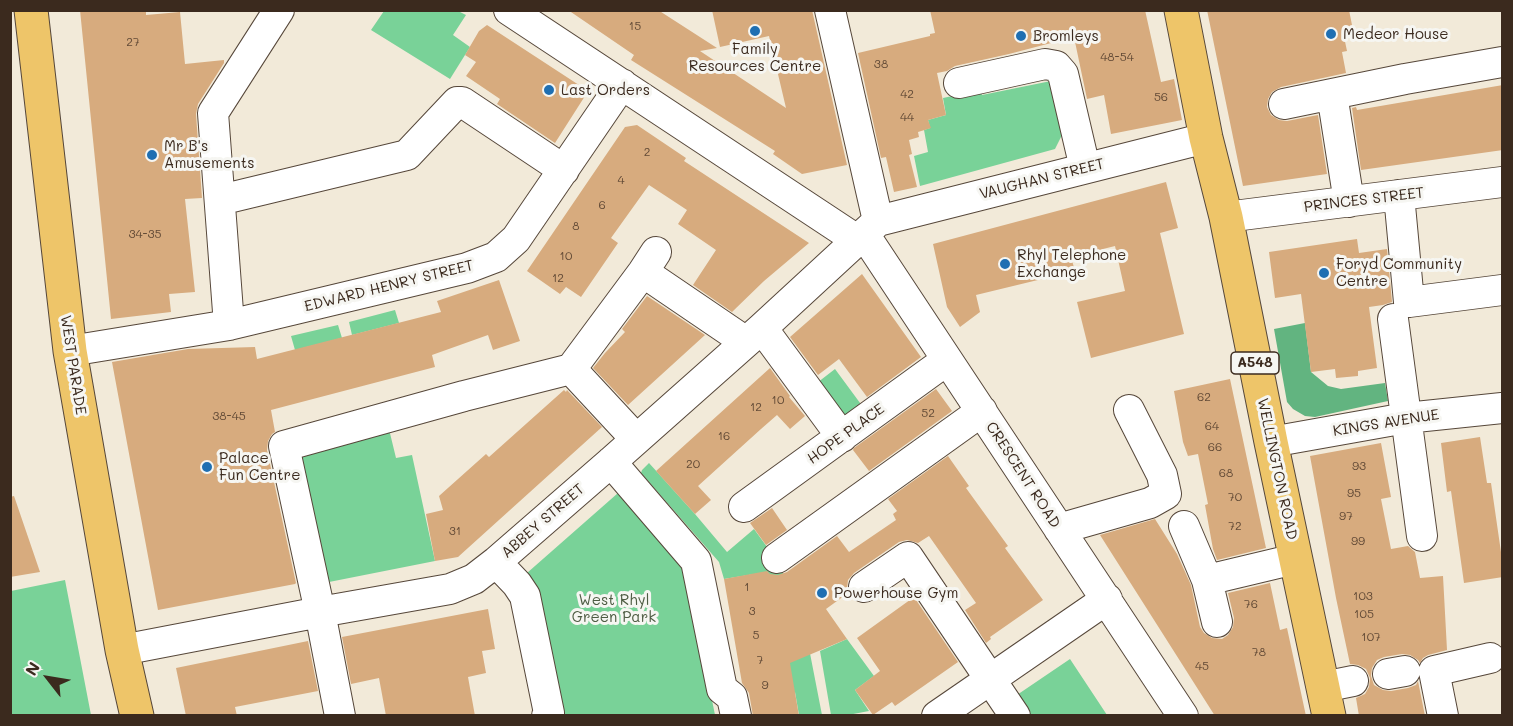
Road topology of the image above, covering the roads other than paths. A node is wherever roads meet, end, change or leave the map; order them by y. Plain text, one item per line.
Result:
1 (31, 10) edge
2 (279, 10) edge
3 (509, 10) edge
4 (830, 10) edge
5 (1181, 10) edge
6 (1503, 62) edge
7 (959, 83) dead end
8 (622, 84) junction
9 (1332, 94) junction
10 (1284, 104) dead end
11 (1206, 138) junction
12 (1085, 168) junction
13 (564, 170) junction
14 (1503, 182) edge
15 (1398, 195) junction
16 (220, 200) junction
17 (1349, 202) junction
18 (1226, 217) junction
19 (866, 232) junction
20 (1503, 290) edge
21 (1393, 319) dead end
22 (229, 325) junction
23 (754, 335) junction
24 (70, 351) junction
25 (947, 360) junction
26 (571, 369) junction
27 (1503, 408) edge
28 (1129, 410) dead end
29 (982, 411) junction
30 (1406, 418) junction
31 (842, 437) junction
32 (636, 439) junction
33 (1271, 442) junction
34 (611, 462) junction
35 (744, 507) dead end
36 (1184, 526) dead end
37 (1059, 530) junction
38 (1422, 536) dead end
39 (777, 558) dead end
40 (1295, 559) junction
41 (496, 562) junction
42 (1207, 580) junction
43 (864, 587) dead end
44 (1107, 599) junction
45 (320, 612) junction
46 (1217, 622) dead end
47 (122, 650) junction
48 (1490, 658) dead end
49 (990, 680) junction
50 (1335, 694) edge
51 (137, 716) edge
52 (340, 716) edge
53 (548, 716) edge
54 (736, 716) edge
55 (938, 716) edge
56 (1015, 716) edge
57 (1183, 716) edge
58 (1443, 716) edge

1 - 24 main road, WEST PARADE
2 - 16 street
3 - 8 street, CRESCENT ROAD
4 - 19 street
5 - 11 main road, WELLINGTON ROAD / A548
6 - 9 street
7 - 12 street
8 - 13 street, EDWARD HENRY STREET
8 - 19 street, CRESCENT ROAD
9 - 10 street
9 - 17 street
11 - 12 street, VAUGHAN STREET
11 - 18 main road, WELLINGTON ROAD / A548
12 - 19 street, VAUGHAN STREET
13 - 16 street
13 - 22 street, EDWARD HENRY STREET
14 - 15 street, PRINCES STREET
15 - 17 street, PRINCES STREET
15 - 20 street
16 - 22 street
17 - 18 street, PRINCES STREET
18 - 33 main road, WELLINGTON ROAD / A548
19 - 23 street, ABBEY STREET
19 - 25 street, CRESCENT ROAD
21 - 30 street
22 - 24 street, EDWARD HENRY STREET
23 - 26 street
23 - 31 street
23 - 32 street, ABBEY STREET
24 - 47 main road, WEST PARADE
25 - 29 street, CRESCENT ROAD
25 - 31 street, HOPE PLACE
26 - 32 street
26 - 45 street
27 - 30 street, KINGS AVENUE
28 - 37 street
29 - 37 street, CRESCENT ROAD
29 - 39 street
30 - 33 street, KINGS AVENUE
30 - 38 street
31 - 35 street, HOPE PLACE
32 - 34 street, ABBEY STREET
33 - 40 main road, WELLINGTON ROAD / A548
34 - 41 street, ABBEY STREET
34 - 54 street
36 - 42 street
37 - 44 street, CRESCENT ROAD
40 - 42 street
40 - 50 main road, WELLINGTON ROAD / A548
41 - 45 street, ABBEY STREET
41 - 53 street
42 - 46 street
43 - 49 street
44 - 49 street
44 - 57 street, CRESCENT ROAD
45 - 47 street, ABBEY STREET
45 - 52 street
47 - 51 main road, WEST PARADE
48 - 58 street
49 - 55 street
49 - 56 street

